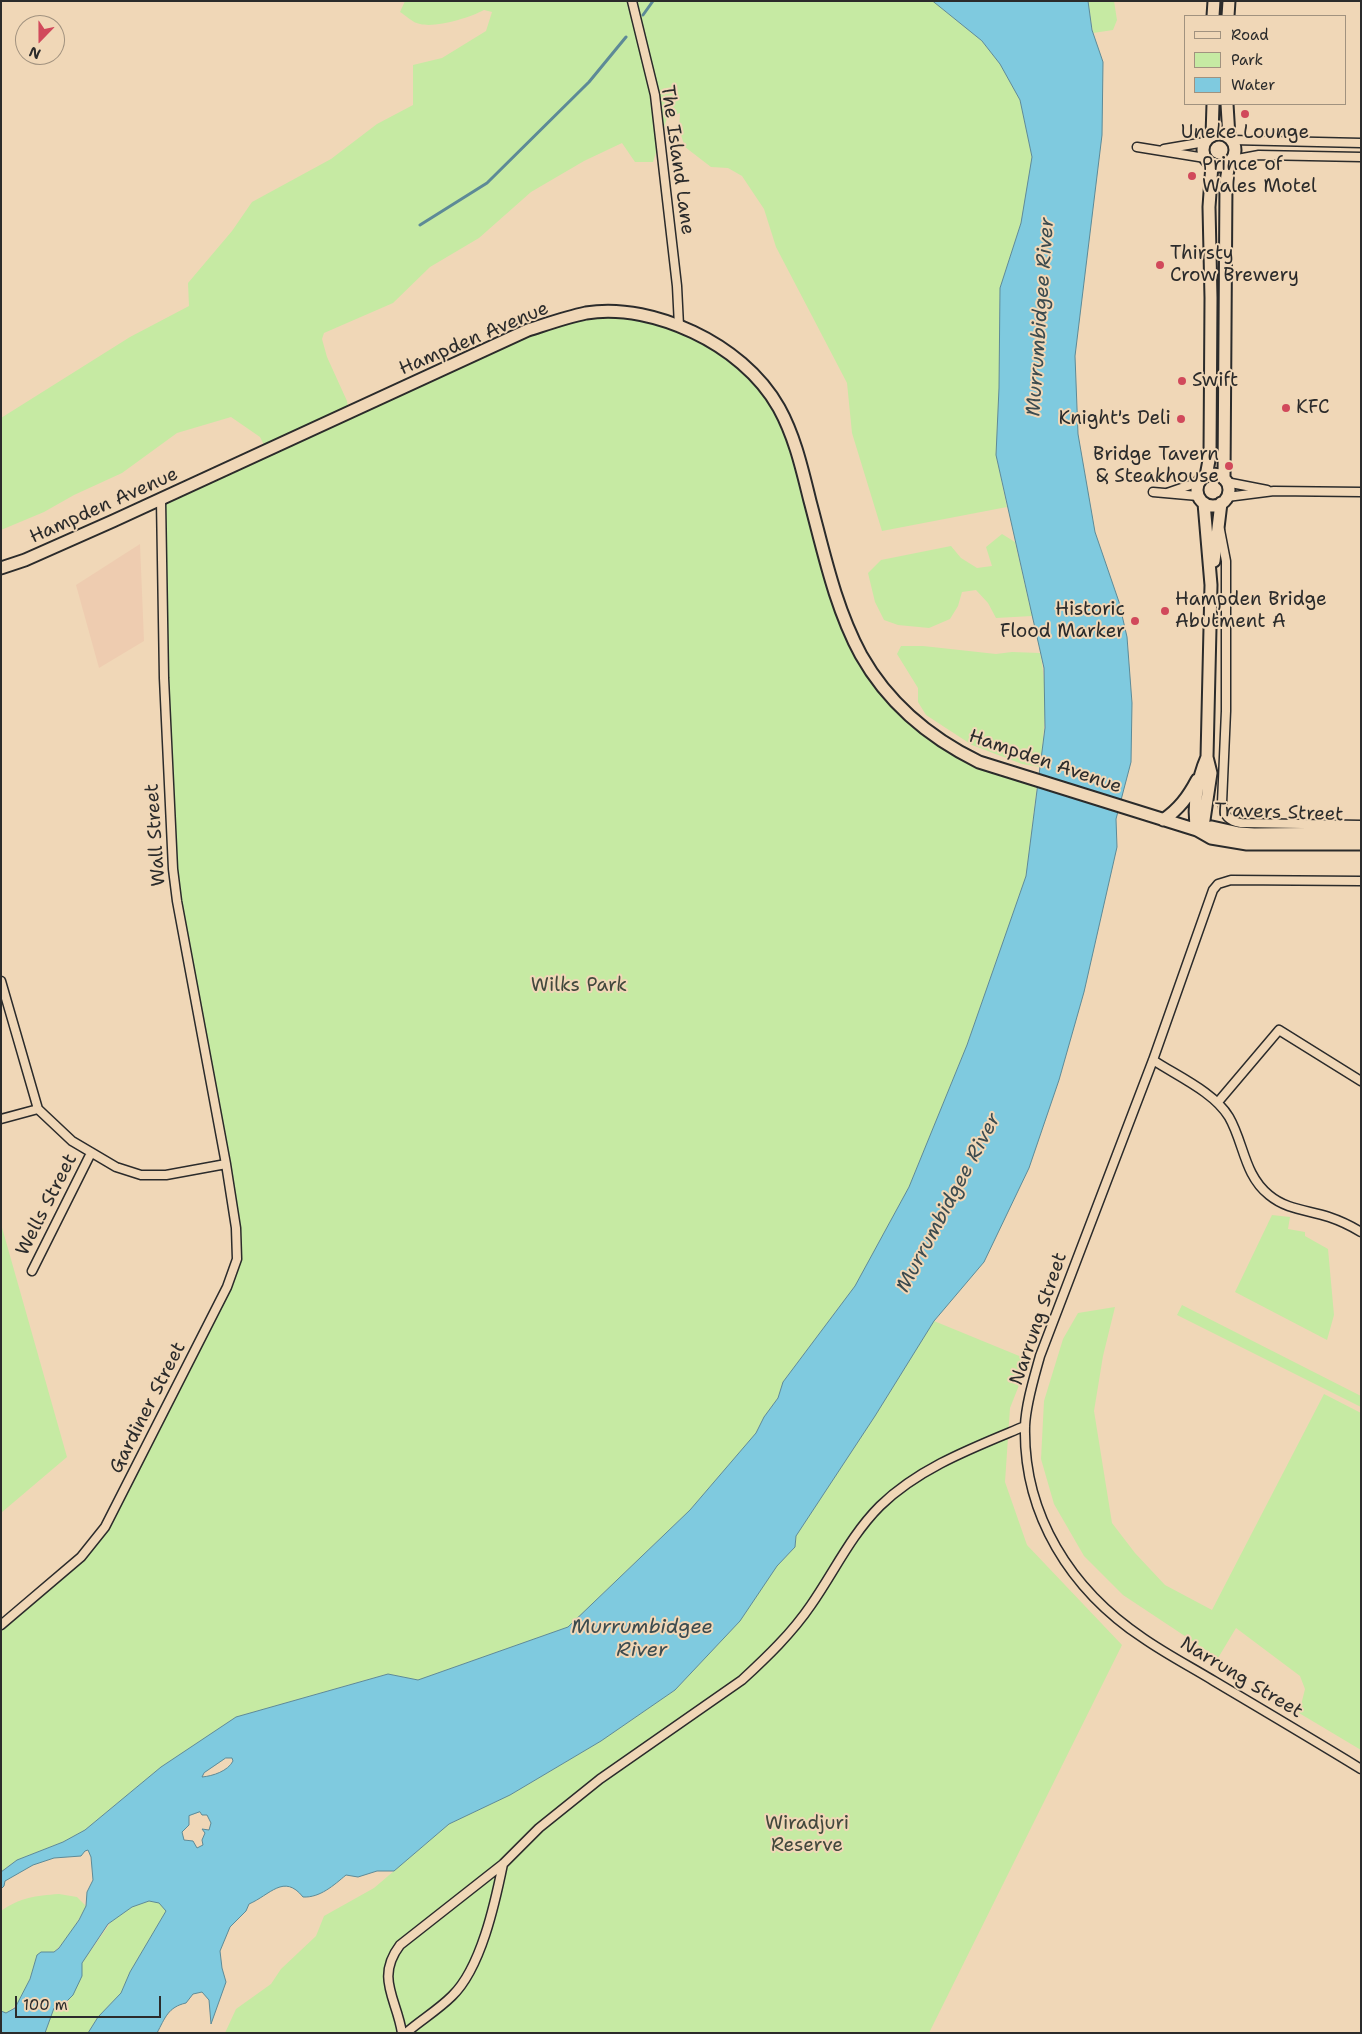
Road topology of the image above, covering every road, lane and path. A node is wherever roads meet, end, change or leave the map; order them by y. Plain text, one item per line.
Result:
1 (632, 1) edge
2 (1214, 1) edge
3 (1228, 1) edge
4 (1214, 15) edge
5 (1228, 15) edge
6 (1213, 105) edge
7 (1227, 105) edge
8 (1209, 139) junction
9 (1231, 139) junction
10 (1361, 143) edge
11 (1137, 148) dead end
12 (1159, 150) junction
13 (1361, 157) edge
14 (1209, 161) junction
15 (1231, 161) junction
16 (1211, 298) junction
17 (1225, 298) junction
18 (679, 326) junction
19 (1202, 479) junction
20 (1225, 480) junction
21 (1274, 491) junction
22 (1154, 492) dead end
23 (1361, 492) edge
24 (1163, 494) junction
25 (161, 500) junction
26 (1201, 500) junction
27 (1224, 500) junction
28 (1218, 526) junction
29 (1, 568) edge
30 (1210, 585) junction
31 (1207, 757) junction
32 (1201, 771) junction
33 (1158, 818) junction
34 (1361, 825) edge
35 (1197, 830) junction
36 (1361, 833) edge
37 (1361, 844) edge
38 (1361, 882) edge
39 (1, 981) edge
40 (1153, 1060) junction
41 (1361, 1081) edge
42 (1218, 1102) junction
43 (38, 1109) junction
44 (1, 1119) edge
45 (91, 1153) junction
46 (226, 1164) junction
47 (1361, 1232) edge
48 (32, 1271) dead end
49 (1025, 1426) junction
50 (1, 1625) edge
51 (1361, 1768) edge
52 (503, 1864) junction
53 (404, 2033) edge

1 - 18 street, The Island Lane
2 - 4 main road
3 - 5 main road
6 - 8 main road
7 - 9 main road
8 - 9 main road
8 - 12 street
8 - 14 main road
9 - 10 street
9 - 15 main road
11 - 12 street
12 - 14 street
13 - 15 street
14 - 15 main road
14 - 16 main road
15 - 17 main road
16 - 17 main road
16 - 19 main road
17 - 20 main road
18 - 25 main road, Hampden Avenue
18 - 33 main road, Hampden Avenue
19 - 20 main road
19 - 24 street
19 - 26 main road
20 - 21 street
20 - 27 main road
21 - 23 street
21 - 27 street
22 - 24 street
24 - 26 street
25 - 29 main road, Hampden Avenue
25 - 46 street, Wall Street
26 - 27 main road
26 - 30 main road
27 - 28 main road
28 - 30 main road
28 - 34 street, Travers Street
30 - 31 main road
31 - 32 main road
31 - 35 main road
32 - 33 main road
32 - 35 main road
33 - 35 main road, Travers Street
35 - 36 main road, Travers Street
35 - 37 main road, Travers Street
38 - 40 street, Narrung Street
39 - 43 street
40 - 42 street
40 - 49 street, Narrung Street
41 - 42 street
42 - 47 street
43 - 44 street
43 - 45 street
45 - 46 street
45 - 48 street, Wells Street
46 - 50 street, Gardiner Street
49 - 51 street, Narrung Street
49 - 52 street
52 - 53 street
52 - 53 street

